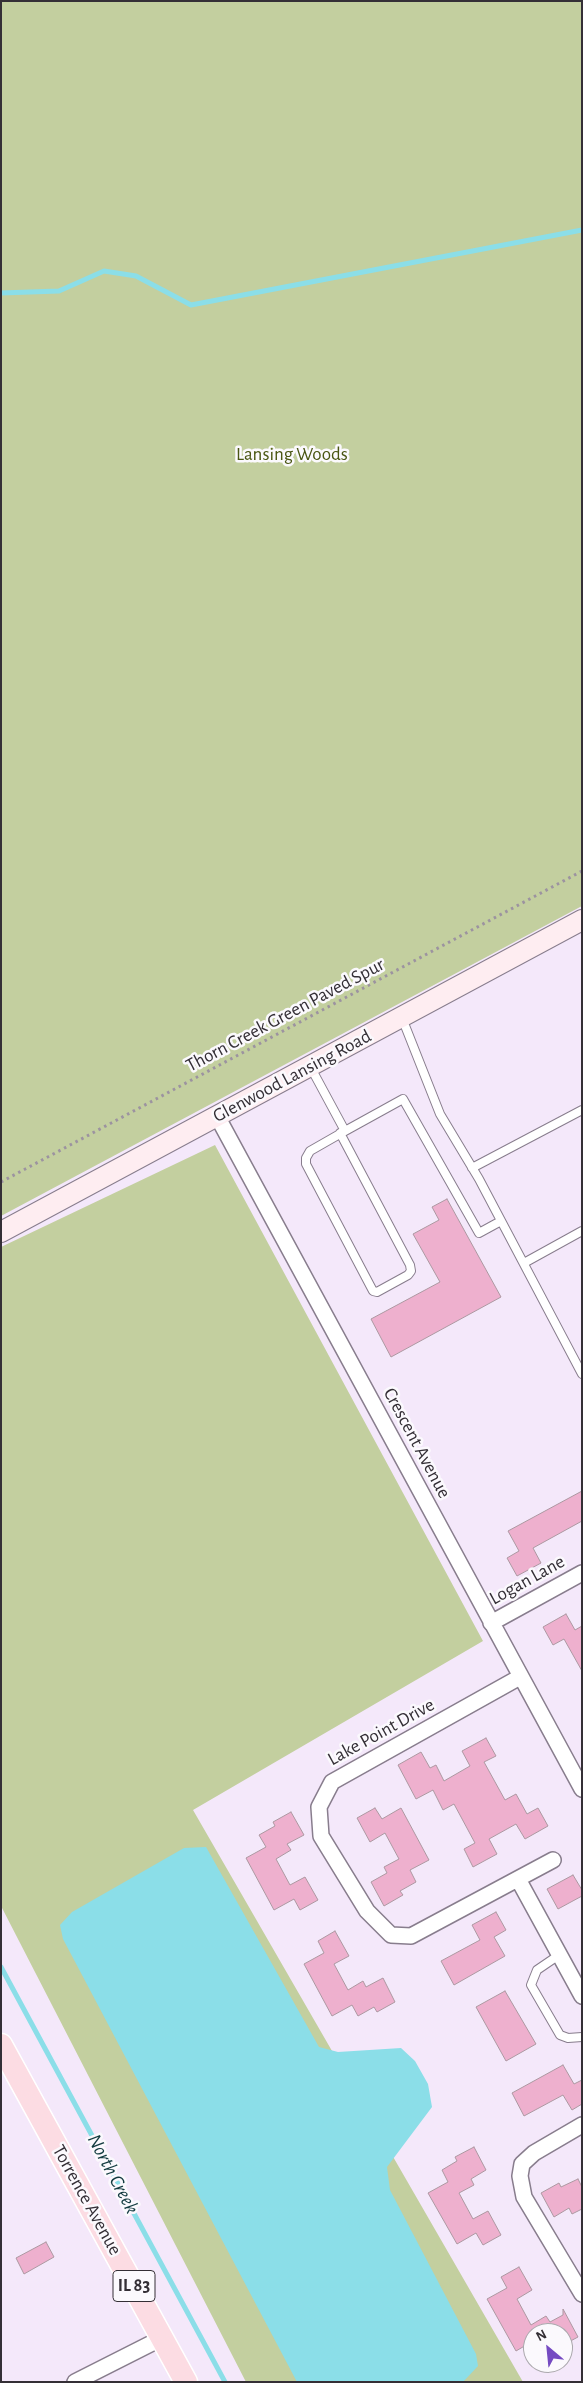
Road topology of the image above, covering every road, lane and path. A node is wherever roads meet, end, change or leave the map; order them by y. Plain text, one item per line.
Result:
1 (582, 871) edge
2 (582, 920) edge
3 (402, 1016) junction
4 (310, 1066) junction
5 (582, 1110) edge
6 (218, 1116) junction
7 (343, 1132) junction
8 (472, 1168) junction
9 (1, 1182) edge
10 (501, 1221) junction
11 (1, 1232) edge
12 (582, 1232) edge
13 (524, 1263) junction
14 (582, 1374) edge
15 (582, 1573) edge
16 (491, 1622) junction
17 (520, 1677) junction
18 (582, 1789) edge
19 (553, 1860) dead end
20 (518, 1879) junction
21 (559, 1955) junction
22 (582, 1996) edge
23 (582, 2037) edge
24 (1, 2045) edge
25 (582, 2125) edge
26 (582, 2294) edge
27 (162, 2338) junction
28 (75, 2382) edge
29 (186, 2382) edge

1 - 9 path, Thorn Creek Green Paved Spur
2 - 3 main road, Glenwood Lansing Road
3 - 4 main road, Glenwood Lansing Road
3 - 8 lane
4 - 6 main road, Glenwood Lansing Road
4 - 7 lane
5 - 8 lane
6 - 11 main road, Glenwood Lansing Road
6 - 16 street, Crescent Avenue
7 - 7 lane
7 - 10 lane
8 - 10 lane
10 - 13 lane
12 - 13 lane
13 - 14 lane
15 - 16 street, Logan Lane
16 - 17 street, Crescent Avenue
17 - 18 street, Crescent Avenue
17 - 20 street, Lake Point Drive
19 - 20 street, Lake Point Drive
20 - 21 street
21 - 22 street
21 - 23 lane
24 - 27 main road, Torrence Avenue / IL 83
25 - 26 street
27 - 28 street
27 - 29 main road, Torrence Avenue / IL 83

